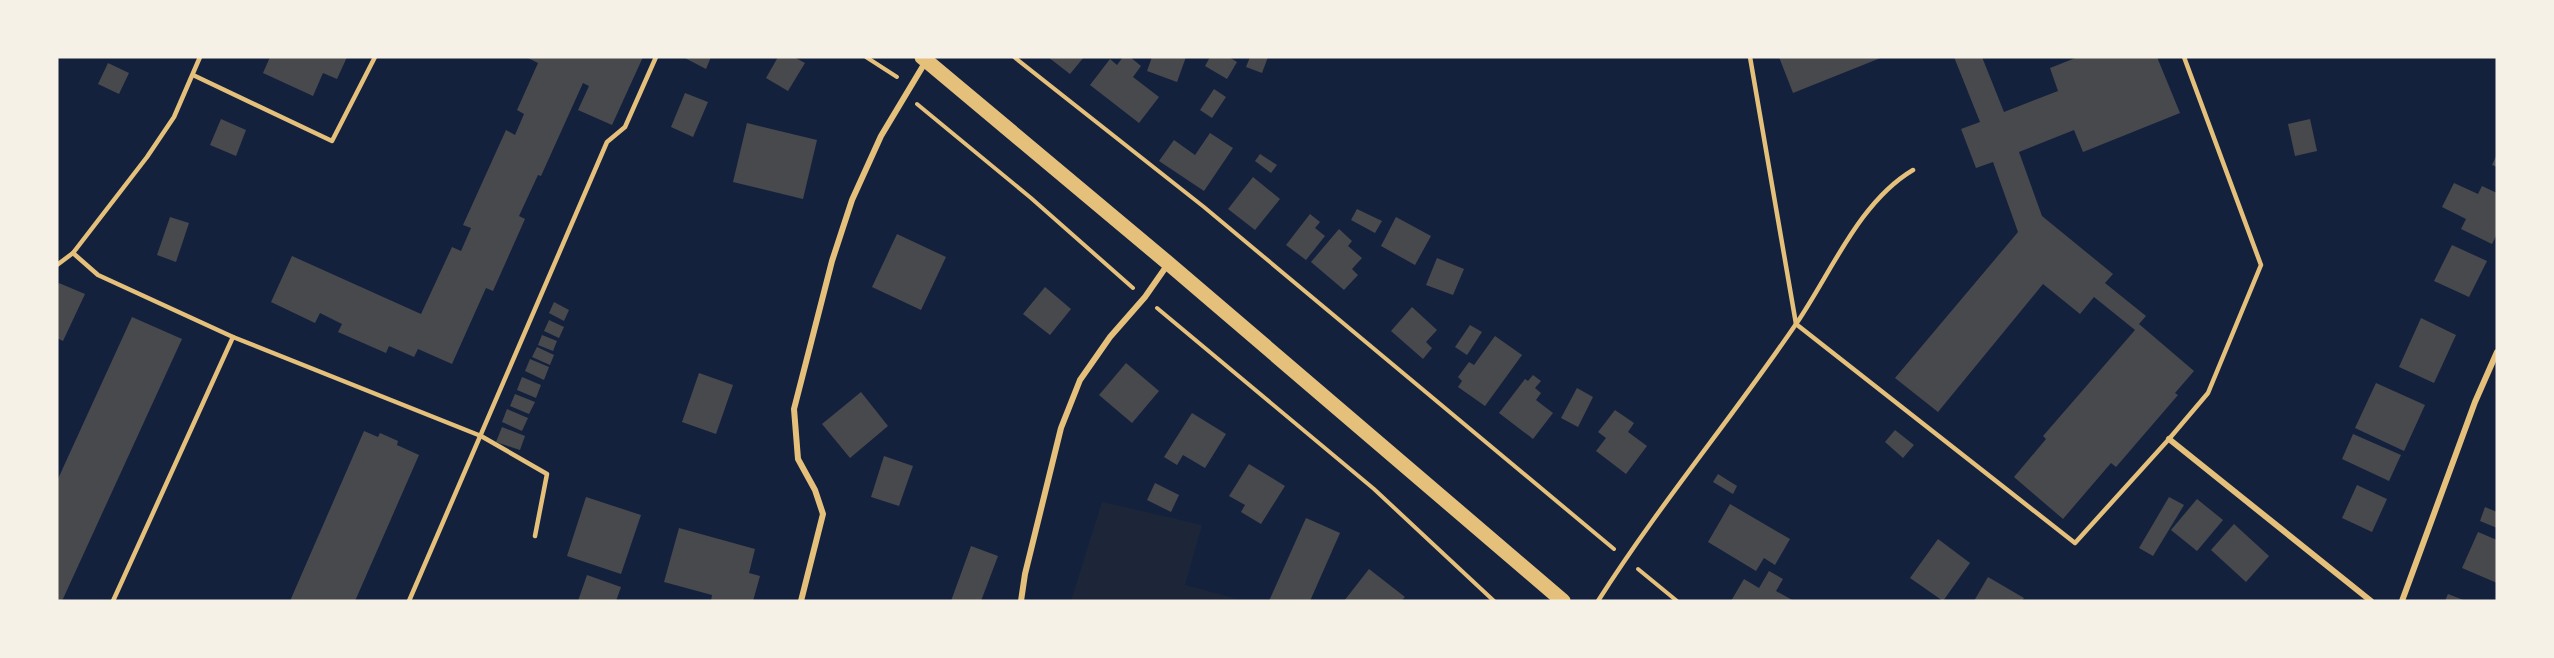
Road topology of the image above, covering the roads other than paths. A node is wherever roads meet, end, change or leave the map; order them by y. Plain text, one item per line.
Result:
1 (200, 57) edge
2 (375, 57) edge
3 (656, 57) edge
4 (1750, 57) edge
5 (2184, 57) edge
6 (924, 59) edge
7 (193, 75) junction
8 (1914, 170) dead end
9 (74, 253) junction
10 (1168, 263) junction
11 (57, 265) edge
12 (1796, 324) junction
13 (232, 337) junction
14 (2497, 352) edge
15 (481, 436) junction
16 (2169, 439) junction
17 (535, 536) dead end
18 (113, 601) edge
19 (409, 601) edge
20 (801, 601) edge
21 (1021, 601) edge
22 (1563, 601) edge
23 (1598, 601) edge
24 (2371, 601) edge
25 (2402, 601) edge

1 - 7 lane
2 - 7 lane
3 - 15 lane
4 - 12 lane
5 - 16 lane
6 - 10 main road
6 - 20 street
7 - 9 lane
8 - 12 lane
9 - 11 lane
9 - 13 lane
10 - 21 street
10 - 22 main road
12 - 16 lane
12 - 23 lane
13 - 15 lane
13 - 18 lane
14 - 25 street
15 - 17 lane
15 - 19 lane
16 - 24 street

